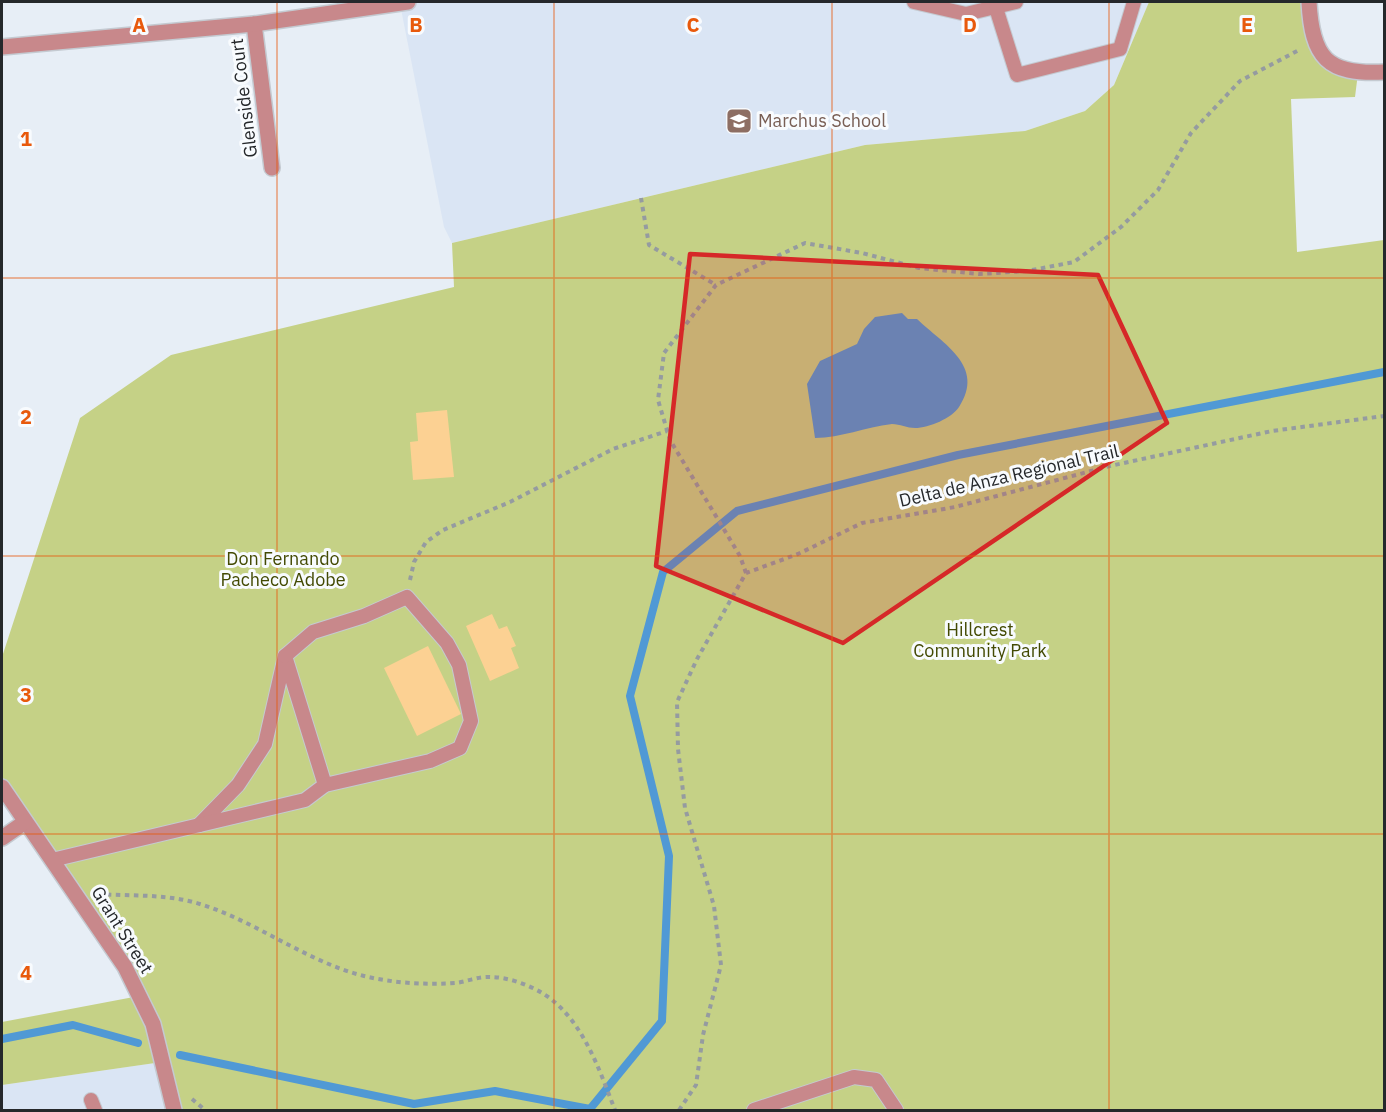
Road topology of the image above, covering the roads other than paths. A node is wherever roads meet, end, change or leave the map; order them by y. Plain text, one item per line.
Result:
1 (408, 2) edge
2 (914, 2) edge
3 (1016, 2) edge
4 (1134, 2) edge
5 (1310, 2) edge
6 (996, 8) junction
7 (254, 24) junction
8 (2, 46) edge
9 (1384, 72) edge
10 (272, 168) dead end
11 (285, 656) junction
12 (325, 785) junction
13 (2, 787) edge
14 (25, 822) junction
15 (199, 825) junction
16 (2, 838) edge
17 (52, 860) junction
18 (174, 1110) edge
19 (754, 1110) edge
20 (896, 1110) edge

1 - 7 street
2 - 6 lane
3 - 6 lane
4 - 6 lane
5 - 9 street
7 - 8 street
7 - 10 street, Glenside Court
11 - 12 lane
11 - 12 lane
11 - 15 lane
12 - 15 lane
13 - 14 street, Grant Street
14 - 16 street
14 - 17 street, Grant Street
15 - 17 lane
17 - 18 street, Grant Street
19 - 20 lane

